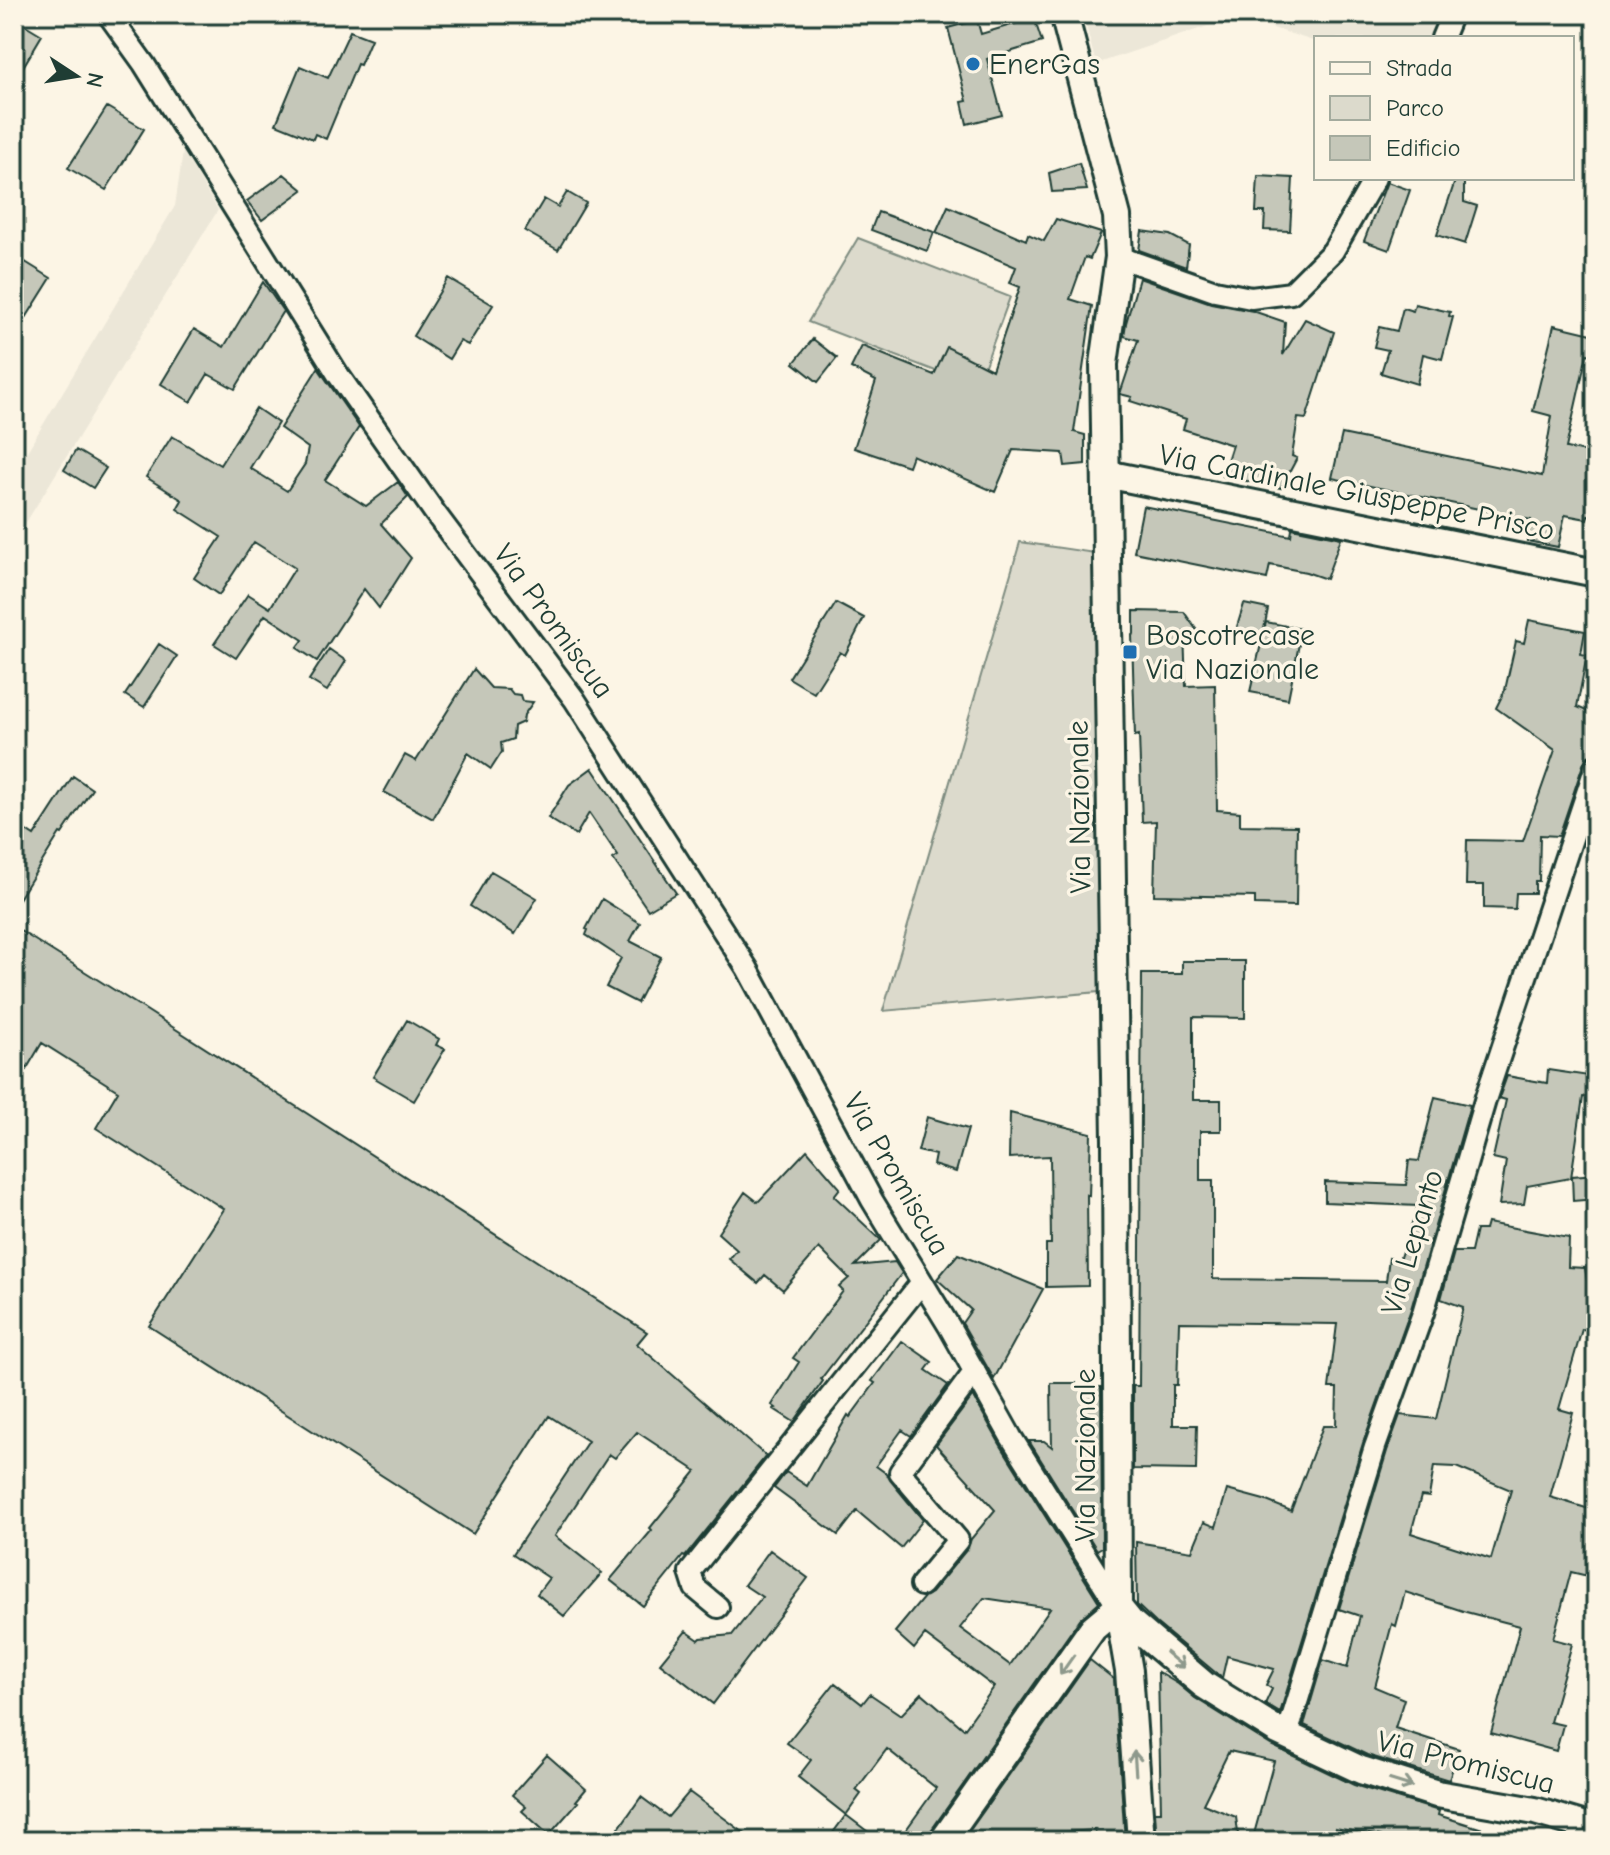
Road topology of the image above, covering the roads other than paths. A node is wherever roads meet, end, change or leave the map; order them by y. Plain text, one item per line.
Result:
1 (108, 14) edge
2 (1064, 14) edge
3 (1452, 14) edge
4 (1443, 36) edge
5 (1374, 180) edge
6 (1119, 257) junction
7 (1106, 474) junction
8 (1596, 573) edge
9 (1596, 766) edge
10 (922, 1282) junction
11 (975, 1371) junction
12 (921, 1585) dead end
13 (718, 1607) dead end
14 (1118, 1607) junction
15 (1287, 1735) junction
16 (1596, 1829) edge
17 (943, 1841) edge
18 (1141, 1841) edge

1 - 10 street, Via Promiscua
2 - 6 street, Via Nazionale
3 - 4 street
5 - 6 street
6 - 7 street, Via Nazionale
7 - 8 street, Via Cardinale Giuspeppe Prisco
7 - 14 street, Via Nazionale
9 - 15 street, Via Lepanto
10 - 11 street, Via Promiscua
10 - 13 street, Via Promiscua
11 - 12 street
11 - 14 street, Via Promiscua
14 -> 15 street, Via Promiscua
14 -> 17 street
18 -> 14 street, Via Nazionale
15 -> 16 street, Via Promiscua

